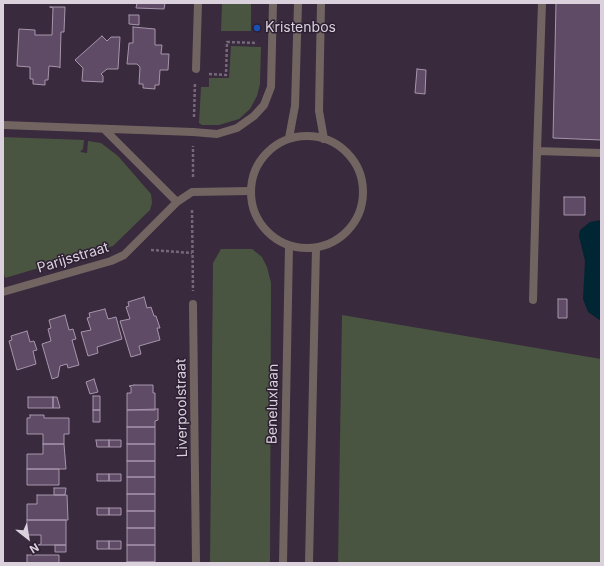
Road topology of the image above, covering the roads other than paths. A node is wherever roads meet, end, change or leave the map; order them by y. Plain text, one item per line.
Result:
1 (198, 3) edge
2 (273, 3) edge
3 (298, 3) edge
4 (321, 3) edge
5 (542, 3) edge
6 (196, 70) dead end
7 (3, 125) edge
8 (104, 130) junction
9 (289, 138) junction
10 (324, 139) junction
11 (537, 151) junction
12 (601, 153) edge
13 (250, 191) junction
14 (177, 202) junction
15 (288, 246) junction
16 (316, 248) junction
17 (3, 292) edge
18 (532, 300) dead end
19 (194, 304) road end
20 (196, 563) edge
21 (283, 563) edge
22 (310, 563) edge

1 - 6 street
2 - 8 street
3 - 9 street
4 - 10 street
5 - 11 street
7 - 8 street
8 - 14 street
9 - 10 street
9 - 13 street
10 - 16 street
11 - 12 street
11 - 18 street
13 - 14 street, Parijsstraat
13 - 15 street
14 - 17 street, Parijsstraat
15 - 16 street
15 - 21 street, Beneluxlaan
16 - 22 street
19 - 20 street, Liverpoolstraat

